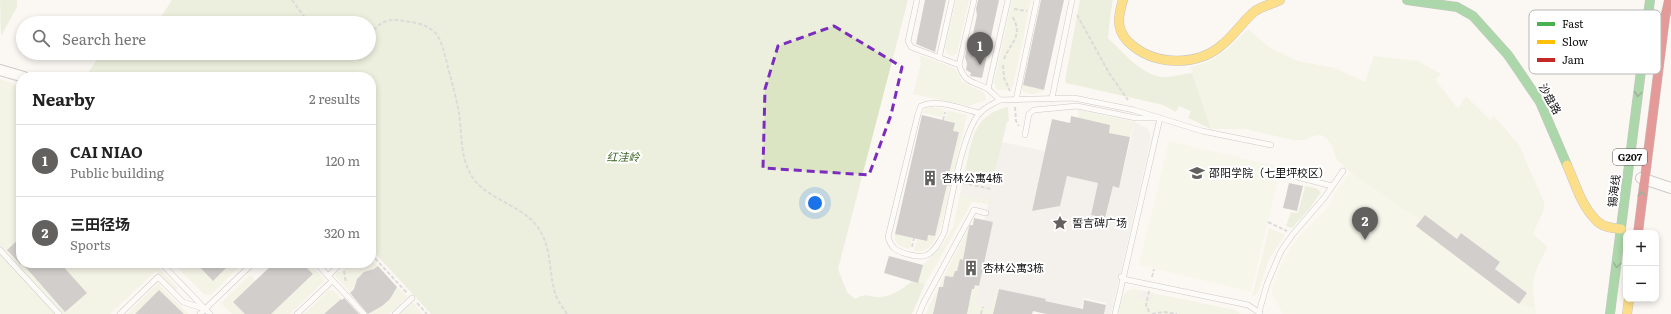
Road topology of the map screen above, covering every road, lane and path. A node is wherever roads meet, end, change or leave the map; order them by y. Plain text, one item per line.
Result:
1 (292, 0) edge
2 (917, 0) edge
3 (952, 0) edge
4 (974, 0) edge
5 (1008, 0) edge
6 (1037, 0) edge
7 (1123, 0) edge
8 (1280, 0) edge
9 (1407, 0) edge
10 (1650, 0) edge
11 (1669, 0) edge
12 (1072, 2) edge
13 (1006, 7) junction
14 (1649, 10) edge
15 (1035, 12) junction
16 (304, 16) edge
17 (376, 28) edge
18 (1661, 49) edge
19 (939, 58) junction
20 (959, 65) junction
21 (0, 70) edge
22 (1641, 74) edge
23 (1658, 74) edge
24 (16, 75) edge
25 (988, 89) junction
26 (1052, 98) junction
27 (1000, 100) junction
28 (1016, 100) junction
29 (1015, 106) dead end
30 (1134, 110) junction
31 (979, 113) junction
32 (1160, 118) junction
33 (1016, 120) dead end
34 (1025, 134) dead end
35 (1271, 145) dead end
36 (1343, 171) dead end
37 (1282, 173) dead end
38 (1628, 174) junction
39 (1644, 179) junction
40 (962, 183) dead end
41 (1332, 186) junction
42 (1671, 188) edge
43 (992, 189) dead end
44 (986, 213) dead end
45 (1268, 222) dead end
46 (1621, 228) junction
47 (1283, 229) dead end
48 (1638, 230) edge
49 (0, 250) edge
50 (376, 259) edge
51 (16, 267) edge
52 (17, 268) edge
53 (166, 268) edge
54 (248, 268) edge
55 (321, 268) edge
56 (337, 268) edge
57 (344, 268) edge
58 (328, 276) junction
59 (1121, 278) junction
60 (332, 280) junction
61 (1149, 292) dead end
62 (347, 296) junction
63 (412, 298) junction
64 (1629, 302) edge
65 (983, 307) dead end
66 (205, 309) junction
67 (1260, 313) edge
68 (59, 314) edge
69 (120, 314) edge
70 (200, 314) edge
71 (210, 314) edge
72 (297, 314) edge
73 (364, 314) edge
74 (395, 314) edge
75 (427, 314) edge
76 (567, 314) edge
77 (919, 314) edge
78 (981, 314) edge
79 (1115, 314) edge
80 (1151, 314) edge
81 (1177, 314) edge
82 (1610, 314) edge
83 (1627, 314) edge

1 - 16 path
2 - 19 lane
3 - 19 lane
4 - 20 lane
5 - 13 lane
6 - 15 lane
7 - 8 main road
9 - 46 main road, 沙盘路
10 -> 14 main road, 锡海线 / G207
11 - 18 main road, G207
12 - 26 lane
12 - 30 path
13 - 15 path
13 - 25 lane
13 - 28 path
15 - 28 lane
17 - 76 path
19 - 20 lane
20 - 25 lane
21 - 24 street
22 -> 38 main road, 锡海线 / G207
23 - 39 main road, G207
25 - 27 lane
26 - 28 lane
26 - 30 lane
27 - 28 lane
27 - 31 lane
29 - 33 path
30 - 32 lane
31 - 31 lane
32 - 34 lane
32 - 35 lane
32 - 59 lane
36 - 41 lane
37 - 41 lane
38 - 39 street
38 - 46 main road, 锡海线 / G207
39 - 42 street
48 -> 39 main road, G207
40 - 43 path
41 - 67 lane
44 - 77 lane
45 - 47 path
46 -> 82 main road, 锡海线 / G207
49 - 51 lane
50 - 63 path
52 - 68 lane
53 - 66 lane
54 - 66 lane
55 - 58 lane
56 - 58 lane
57 - 62 path
58 - 60 lane
59 - 67 lane
59 - 79 lane
60 - 62 lane
60 - 72 lane
61 - 80 path
62 - 73 lane
63 - 74 lane
63 - 75 path
64 - 83 main road
65 - 78 path
66 - 69 lane
66 - 70 lane
66 - 71 lane
80 - 81 path

